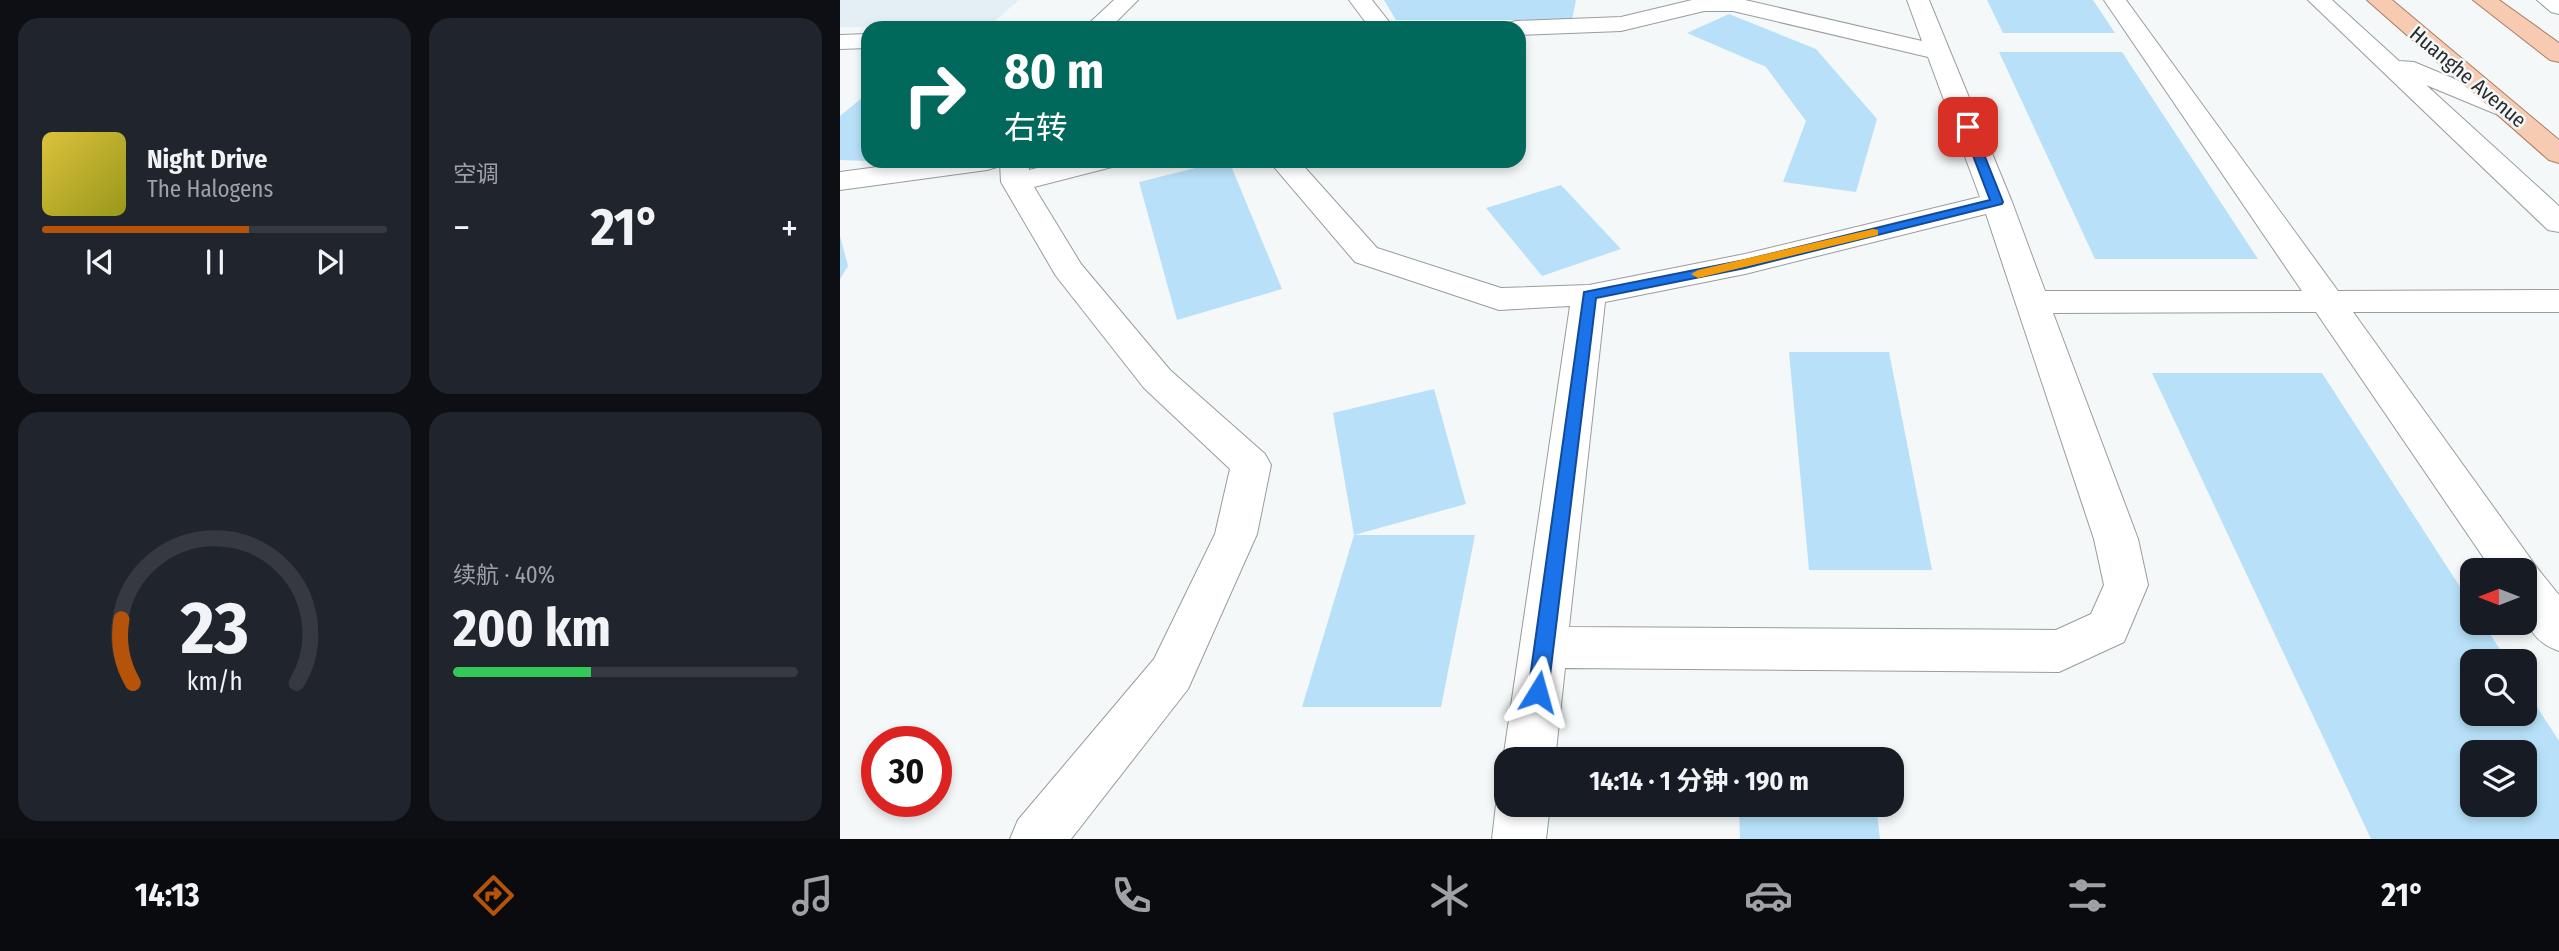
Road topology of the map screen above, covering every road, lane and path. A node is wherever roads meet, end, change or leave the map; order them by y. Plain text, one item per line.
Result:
1 (1127, 0) edge
2 (1360, 0) edge
3 (1605, 0) edge
4 (1918, 0) edge
5 (2115, 0) edge
6 (2319, 0) edge
7 (2378, 0) edge
8 (2484, 0) edge
9 (2548, 0) edge
10 (2559, 8) edge
11 (1101, 21) edge
12 (1376, 21) edge
13 (1601, 25) junction
14 (1526, 28) edge
15 (861, 41) edge
16 (840, 42) edge
17 (1938, 52) junction
18 (2559, 55) edge
19 (2381, 57) junction
20 (2508, 111) junction
21 (2559, 154) edge
22 (1006, 168) edge
23 (1289, 168) edge
24 (840, 181) edge
25 (1997, 202) junction
26 (2559, 223) edge
27 (1589, 295) junction
28 (2559, 301) edge
29 (2033, 302) junction
30 (2327, 302) junction
31 (2508, 558) edge
32 (2538, 601) edge
33 (2559, 631) edge
34 (1544, 647) junction
35 (1531, 747) edge
36 (1522, 817) edge
37 (1037, 839) edge
38 (1519, 839) edge

1 - 11 street
2 - 12 street
3 - 13 street
4 - 17 street
5 - 30 street
6 - 19 street
7 - 20 main road, Huanghe Avenue
8 - 18 main road
9 - 10 street
13 - 14 street
13 - 17 street
15 - 16 street
17 - 25 street
19 - 20 street
19 - 26 street
20 - 21 main road, Huanghe Avenue
22 - 24 street
22 - 37 street
23 - 27 street
25 - 27 street
25 - 29 street
27 - 34 street
28 - 30 street
29 - 30 street
29 - 34 street
30 - 31 street
32 - 33 street
34 - 35 street
36 - 38 street

